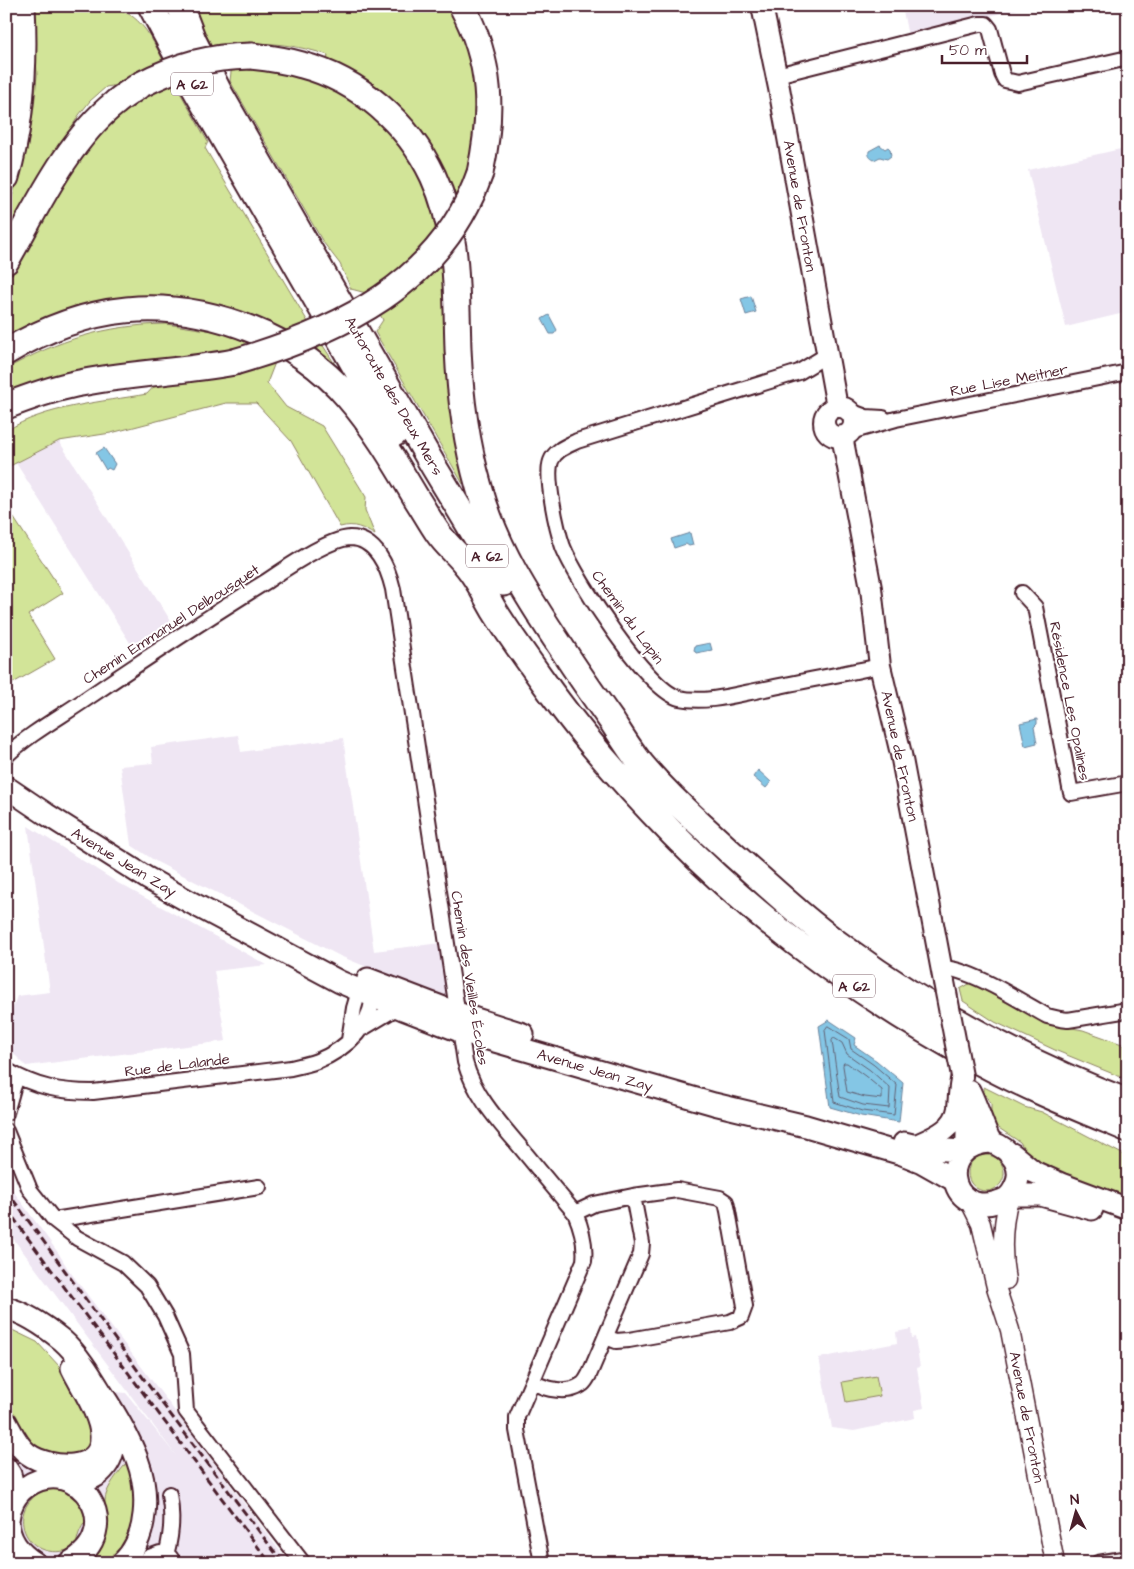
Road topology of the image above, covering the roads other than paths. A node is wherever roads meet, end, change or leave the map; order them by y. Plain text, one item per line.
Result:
1 (22, 6) edge
2 (180, 6) edge
3 (462, 6) edge
4 (762, 6) edge
5 (142, 7) edge
6 (1128, 58) edge
7 (777, 75) junction
8 (6, 177) edge
9 (6, 261) edge
10 (6, 352) edge
11 (827, 355) junction
12 (1128, 372) edge
13 (6, 406) edge
14 (844, 409) junction
15 (896, 419) junction
16 (846, 434) junction
17 (361, 540) joint
18 (469, 567) junction
19 (1022, 594) dead end
20 (880, 666) junction
21 (6, 756) edge
22 (641, 764) junction
23 (1128, 783) edge
24 (6, 787) edge
25 (6, 805) edge
26 (46, 814) junction
27 (943, 975) junction
28 (369, 989) junction
29 (403, 1009) junction
30 (1128, 1010) edge
31 (459, 1022) junction
32 (363, 1028) junction
33 (349, 1040) junction
34 (12, 1074) edge
35 (962, 1076) junction
36 (1128, 1102) edge
37 (6, 1113) edge
38 (1128, 1129) edge
39 (6, 1131) edge
40 (991, 1142) junction
41 (914, 1146) junction
42 (965, 1150) junction
43 (1010, 1152) junction
44 (954, 1180) junction
45 (259, 1187) dead end
46 (633, 1196) junction
47 (1010, 1196) junction
48 (970, 1202) junction
49 (1128, 1209) edge
50 (575, 1213) junction
51 (1128, 1218) edge
52 (54, 1220) junction
53 (6, 1308) edge
54 (6, 1319) edge
55 (1010, 1330) junction
56 (606, 1337) junction
57 (70, 1364) junction
58 (533, 1382) junction
59 (6, 1422) edge
60 (128, 1439) junction
61 (6, 1444) edge
62 (6, 1468) edge
63 (44, 1479) junction
64 (74, 1484) junction
65 (169, 1494) dead end
66 (16, 1497) junction
67 (93, 1504) junction
68 (7, 1526) edge
69 (1128, 1558) edge
70 (170, 1559) edge
71 (35, 1563) edge
72 (69, 1563) edge
73 (122, 1563) edge
74 (145, 1563) edge
75 (303, 1563) edge
76 (542, 1563) edge
77 (1055, 1563) edge
78 (1098, 1563) edge

1 - 8 highway
2 - 22 highway, Autoroute des Deux Mers / A 62
3 - 13 highway, bridge
4 - 7 main road, Avenue de Fronton
5 - 18 highway, Autoroute des Deux Mers / A 62
6 - 7 street
7 - 11 main road, Avenue de Fronton
9 - 22 highway, bridge
10 - 18 highway
11 - 14 main road, Avenue de Fronton
11 - 20 street, Chemin du Lapin
12 - 15 street, Rue Lise Meitner
14 - 15 street, Rue Lise Meitner
14 - 16 main road
14 - 16 main road
15 - 16 street, Rue Lise Meitner
16 - 20 main road, Avenue de Fronton
17 - 21 street, Chemin Emmanuel Delbousquet
17 - 31 street, Chemin des Vieilles Écoles
18 - 38 highway, A 62
19 - 23 street, Résidence Les Opalines
20 - 27 main road, Avenue de Fronton
22 - 36 highway, A 62
24 - 26 main road, Avenue Jean Zay
25 - 26 main road
26 - 28 main road, Avenue Jean Zay
27 - 30 street
27 - 35 main road, Avenue de Fronton, bridge
28 - 29 main road, Avenue Jean Zay
28 - 31 main road, Avenue Jean Zay
28 - 32 street, Rue de Lalande
28 - 33 street
29 - 31 main road, Avenue Jean Zay
29 - 32 street, Rue de Lalande
31 - 41 main road, Avenue Jean Zay
31 - 44 main road, Avenue Jean Zay
31 - 50 street, Chemin des Vieilles Écoles
32 - 33 street, Rue de Lalande
33 - 34 street, Rue de Lalande
34 - 37 street
35 - 40 main road, Avenue de Fronton
35 - 41 main road, Avenue de Fronton
35 - 42 main road, Avenue de Fronton
39 - 52 street
40 - 42 main road
40 - 43 main road
41 - 42 main road, Avenue Jean Zay
42 - 44 main road
43 - 47 main road
43 - 49 main road
44 - 48 main road
45 - 52 street
46 - 50 street
46 - 56 street
46 - 56 street
47 - 48 main road
47 - 51 main road
47 - 55 street, Avenue de Fronton
48 - 55 street, Avenue de Fronton
50 - 58 street, Chemin des Vieilles Écoles
52 - 75 street
53 - 60 main road
54 - 57 main road
55 - 77 street, Avenue de Fronton
56 - 58 street
57 - 59 main road
57 - 64 main road
58 - 76 street, Chemin des Vieilles Écoles
60 - 67 main road
60 - 73 main road
61 - 63 main road
62 - 66 main road
63 - 64 main road
63 - 66 main road
64 - 67 main road
65 - 70 street
66 - 68 main road
67 - 72 main road
68 - 71 main road
69 - 78 street
70 - 74 street

